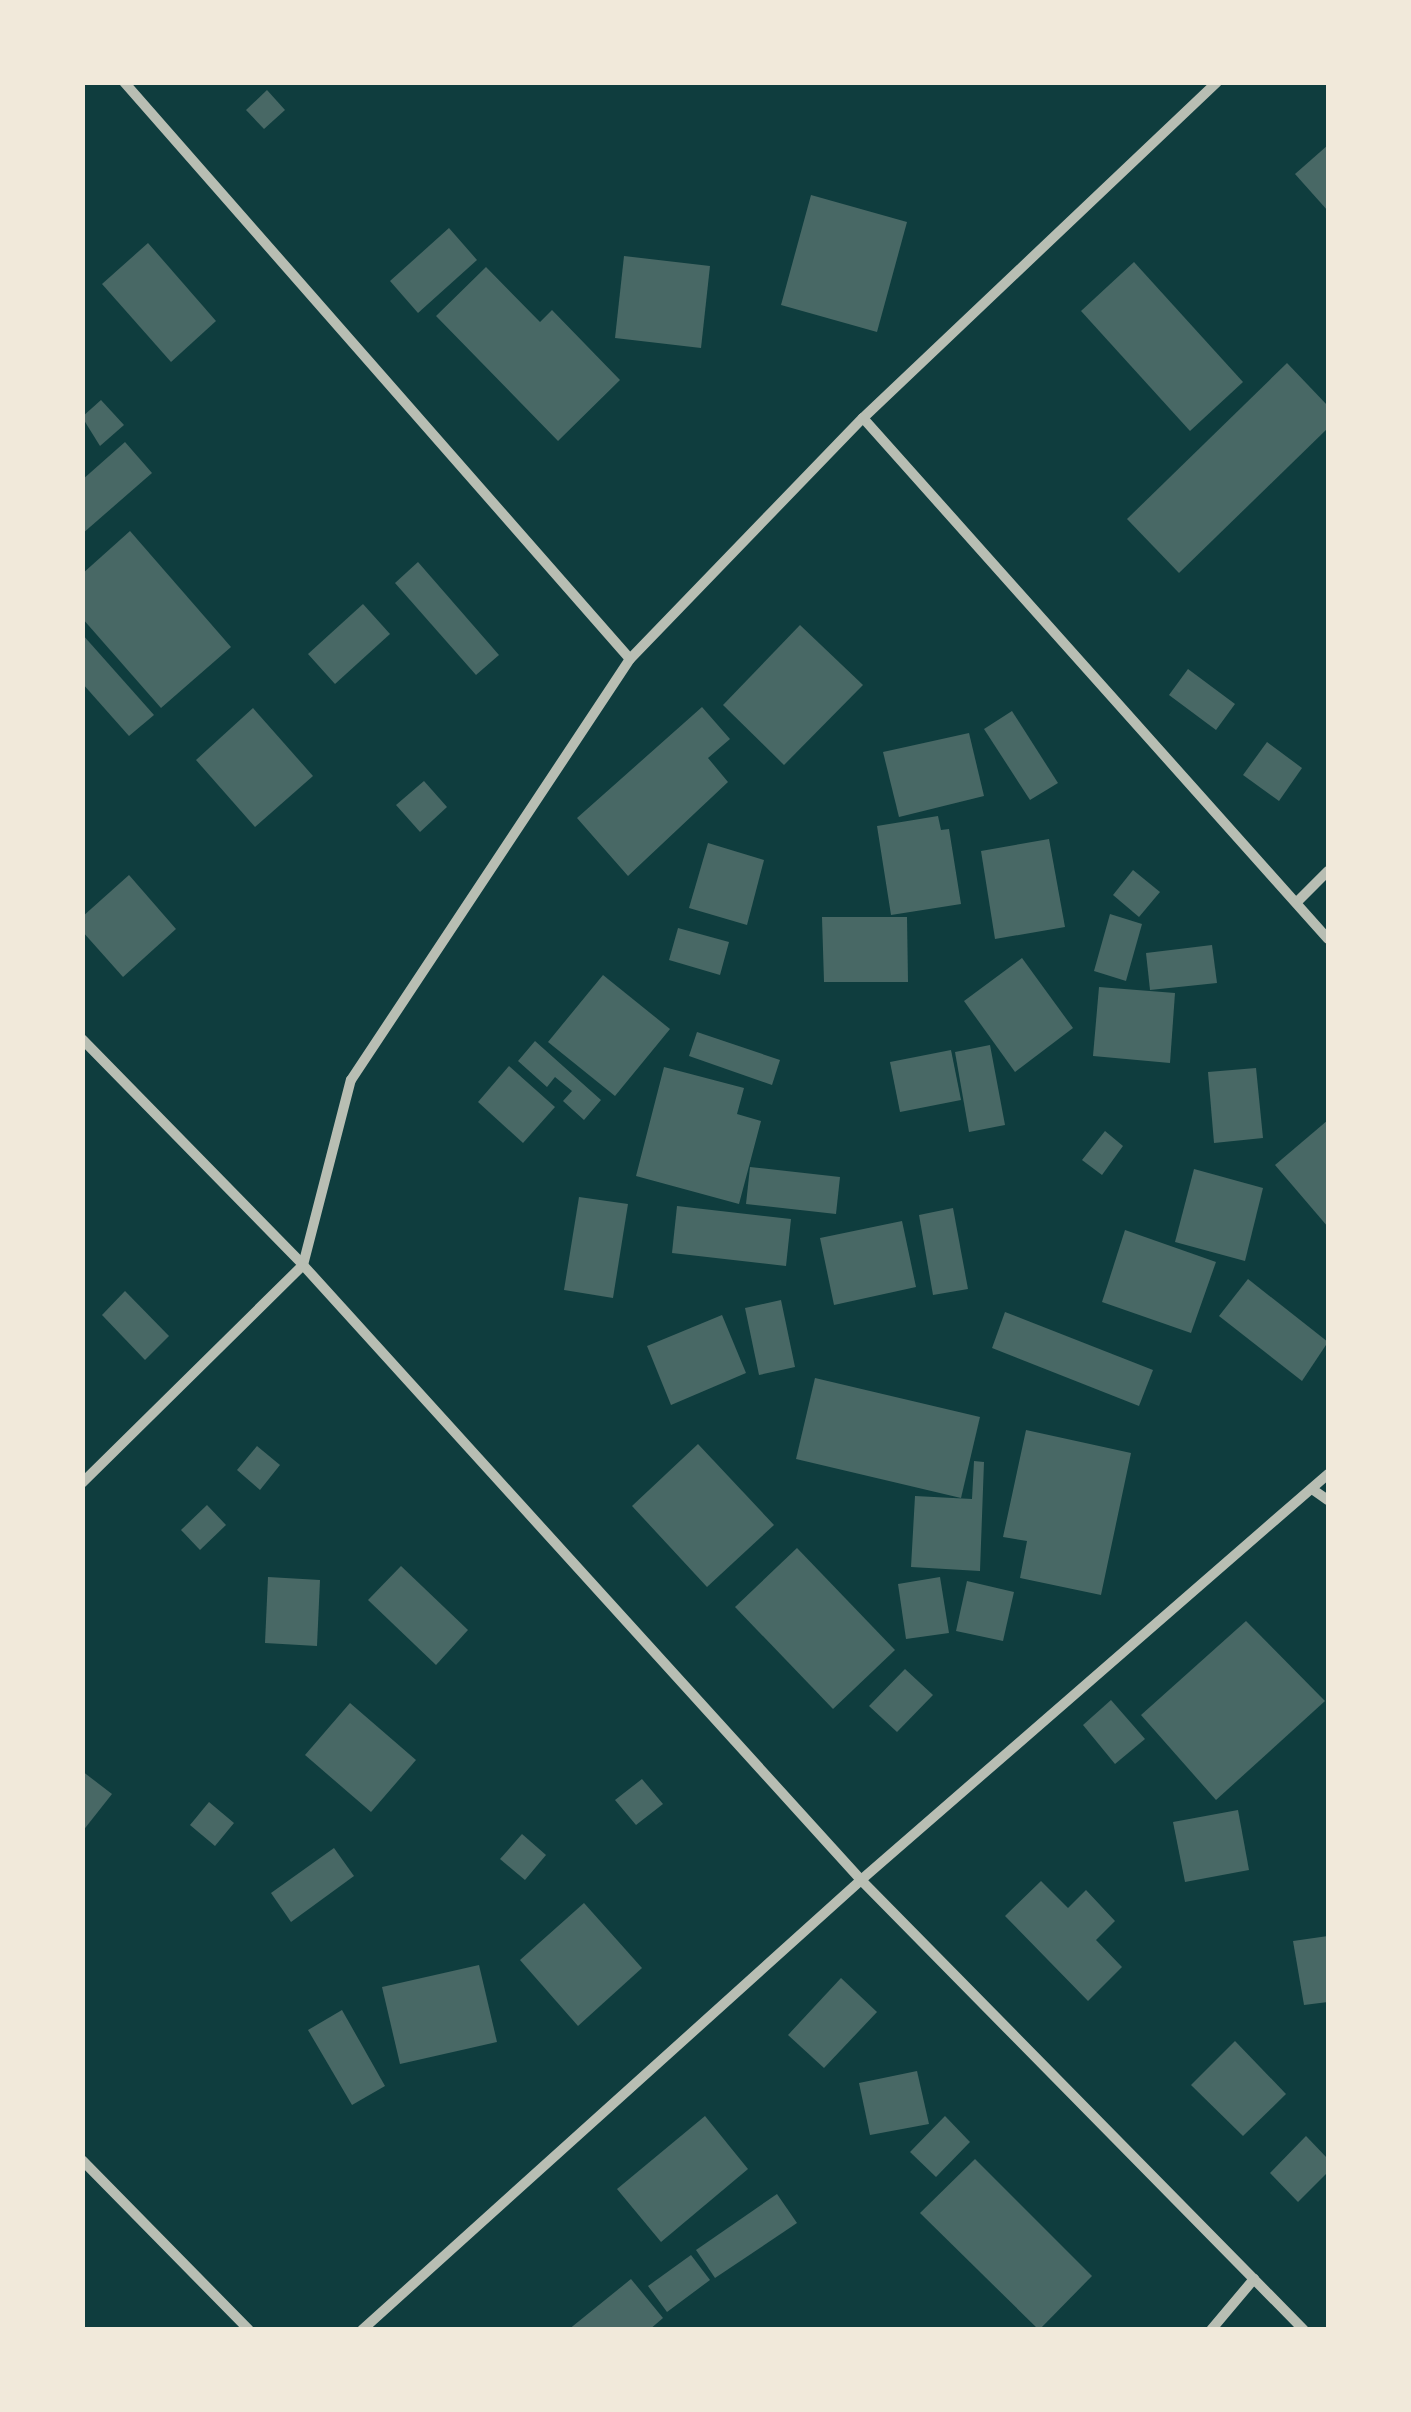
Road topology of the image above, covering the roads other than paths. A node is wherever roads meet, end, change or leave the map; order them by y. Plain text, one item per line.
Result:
1 (124, 82) edge
2 (1217, 82) edge
3 (863, 418) junction
4 (630, 659) junction
5 (1328, 871) edge
6 (1298, 900) junction
7 (1328, 940) edge
8 (82, 1040) edge
9 (303, 1265) junction
10 (1328, 1474) edge
11 (82, 1484) edge
12 (1312, 1489) junction
13 (1328, 1500) edge
14 (862, 1880) junction
15 (82, 2160) edge
16 (1254, 2279) junction
17 (250, 2330) edge
18 (362, 2330) edge
19 (1211, 2330) edge
20 (1304, 2330) edge

1 - 4 street
2 - 3 street
3 - 4 street
3 - 6 street
4 - 9 street
5 - 6 street
6 - 7 street
8 - 9 street
9 - 11 street
9 - 14 street
10 - 12 street
12 - 13 street
12 - 14 street
14 - 16 street
14 - 18 street
15 - 17 street
16 - 19 street
16 - 20 street

